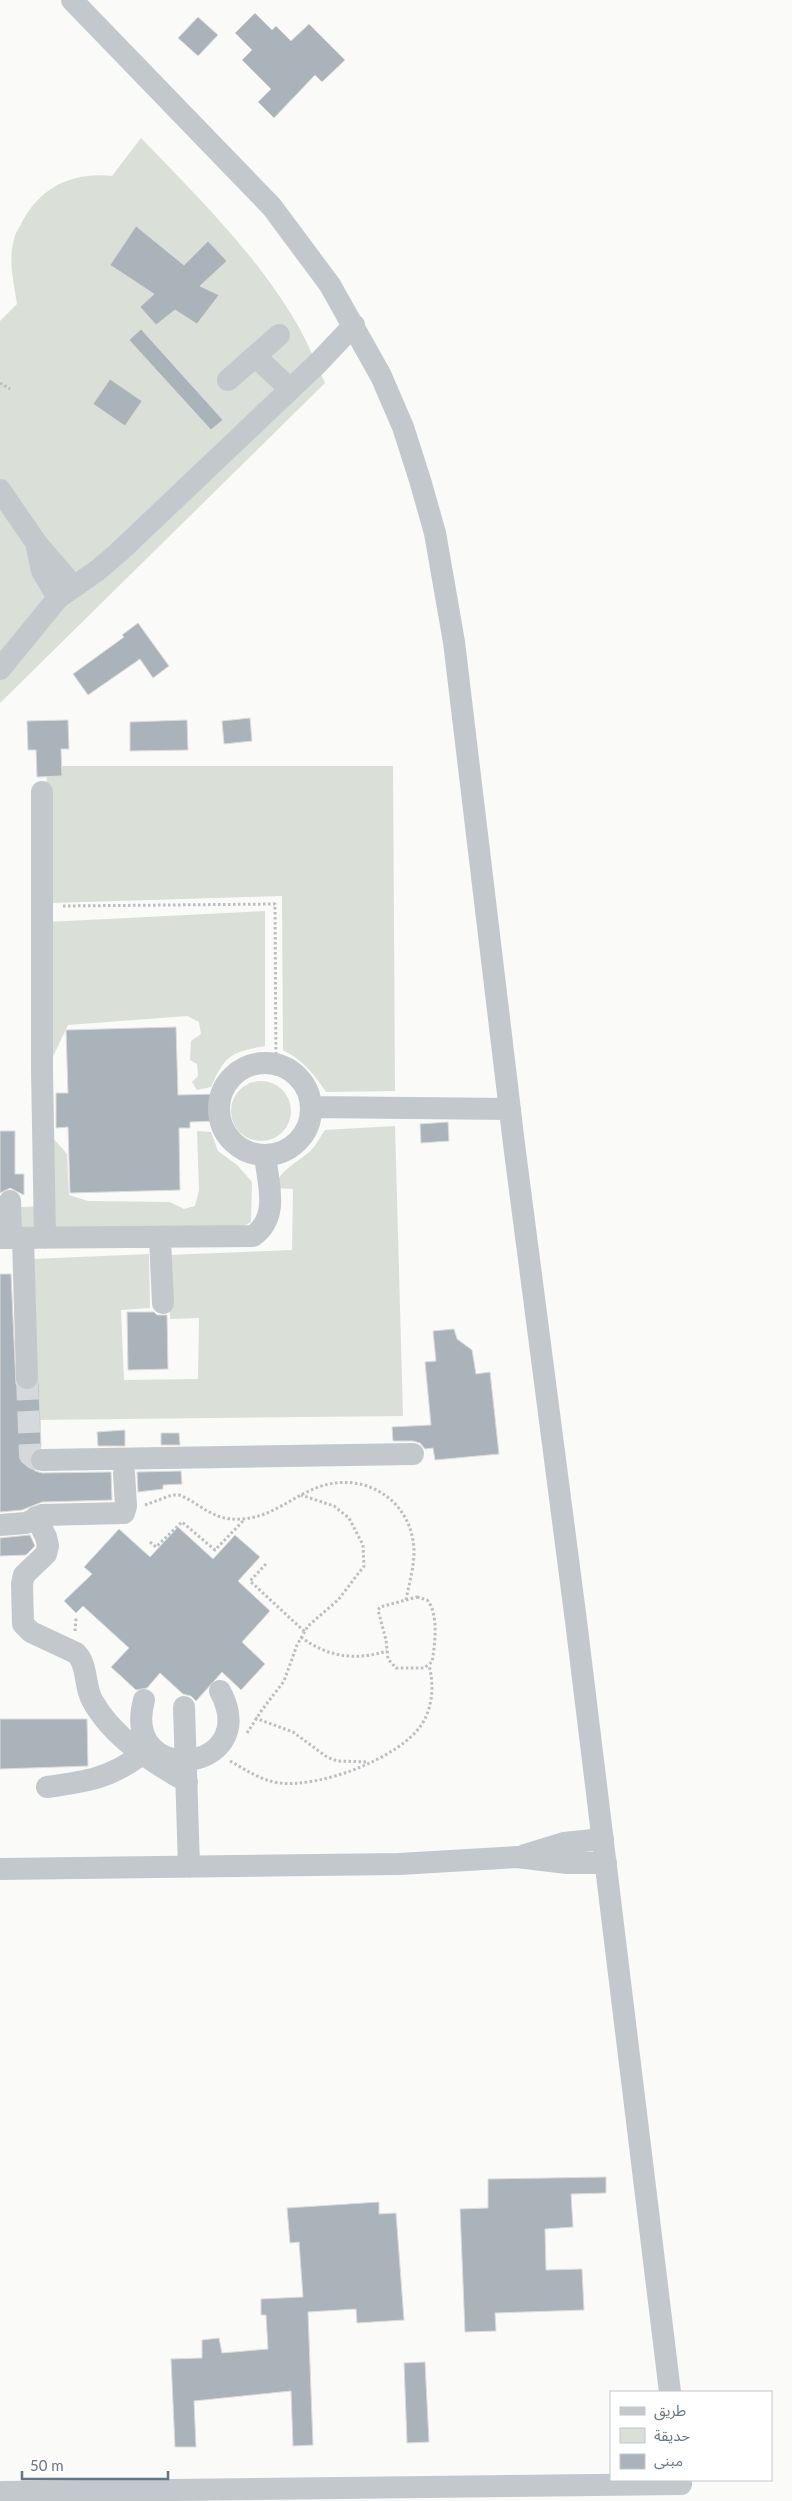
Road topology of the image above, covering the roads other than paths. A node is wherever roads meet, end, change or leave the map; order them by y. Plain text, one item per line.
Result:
1 (72, 0) edge
2 (354, 325) junction
3 (279, 334) dead end
4 (255, 356) junction
5 (228, 380) dead end
6 (290, 389) junction
7 (0, 490) edge
8 (66, 592) junction
9 (0, 669) edge
10 (42, 792) dead end
11 (311, 1107) junction
12 (510, 1109) junction
13 (265, 1155) junction
14 (10, 1201) dead end
15 (11, 1238) edge
16 (45, 1238) junction
17 (160, 1238) junction
18 (163, 1303) dead end
19 (27, 1378) tunnel mouth
20 (413, 1454) dead end
21 (42, 1460) dead end
22 (124, 1473) dead end
23 (36, 1517) junction
24 (0, 1525) edge
25 (220, 1691) dead end
26 (144, 1700) dead end
27 (184, 1707) dead end
28 (143, 1753) junction
29 (186, 1772) junction
30 (47, 1787) dead end
31 (603, 1839) junction
32 (517, 1858) junction
33 (606, 1863) junction
34 (189, 1867) junction
35 (0, 1869) edge
36 (670, 2391) edge
37 (681, 2488) edge
38 (0, 2492) edge
39 (56, 2496) edge

1 - 2 street
2 - 6 street
2 - 12 street
3 - 4 street
4 - 5 street
4 - 6 street
6 - 8 street
7 - 8 street
8 - 9 street
10 - 16 street
11 - 12 street
11 - 13 street
11 - 13 street
12 - 31 street
13 - 17 street
14 - 15 street
15 - 16 street
15 - 19 street
16 - 17 street
17 - 18 street
20 - 21 street
22 - 23 street
23 - 24 street
23 - 28 street
25 - 29 street
26 - 29 street
27 - 29 street
28 - 29 street
28 - 30 street
29 - 34 street
31 - 32 street
31 - 33 street
32 - 33 street
32 - 34 street
33 - 36 street
34 - 35 street
37 - 39 street
38 - 39 street

